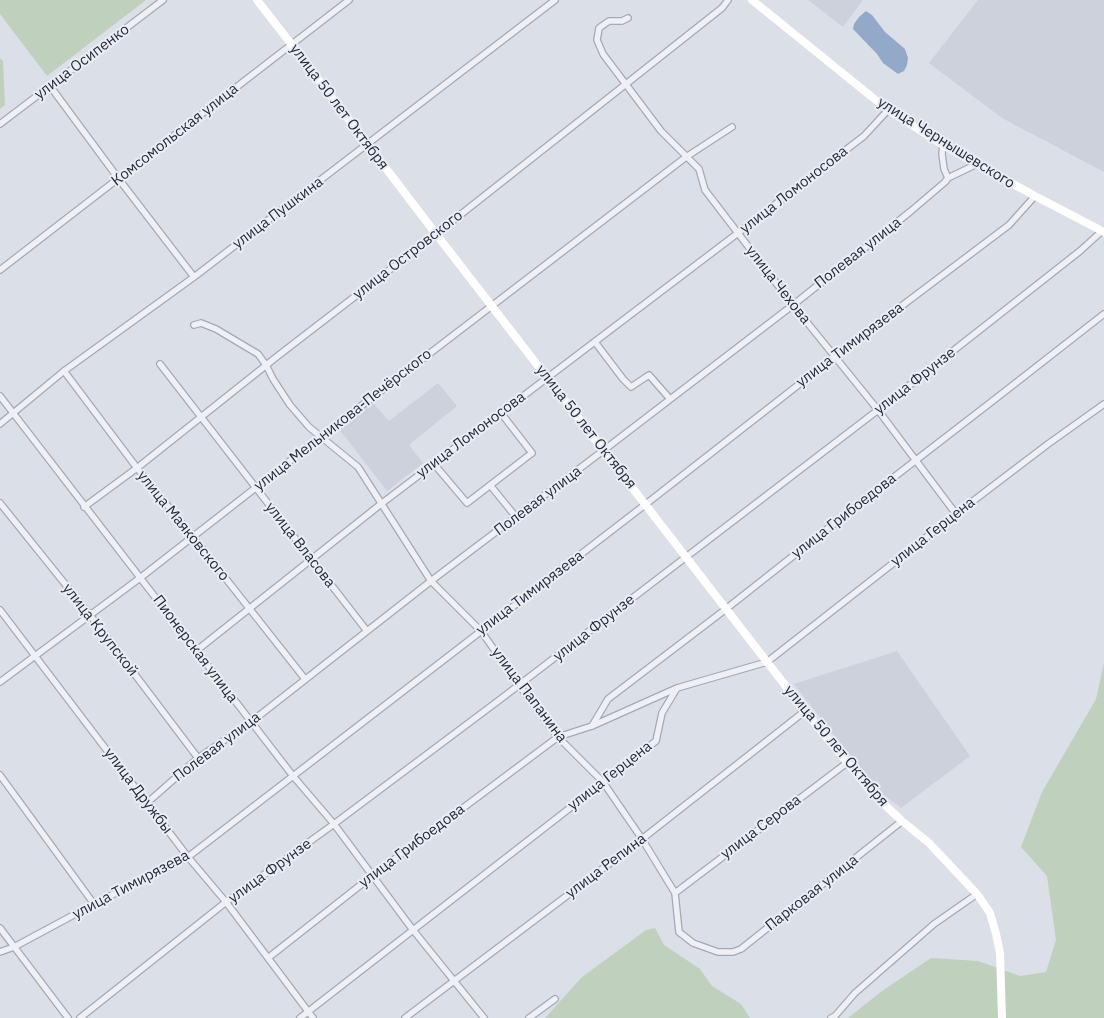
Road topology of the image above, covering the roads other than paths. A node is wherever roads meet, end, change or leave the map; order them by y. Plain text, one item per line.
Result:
1 (163, 0) edge
2 (257, 0) edge
3 (349, 0) edge
4 (555, 0) edge
5 (728, 0) edge
6 (752, 0) edge
7 (628, 18) dead end
8 (292, 45) junction
9 (626, 84) junction
10 (50, 86) junction
11 (888, 110) junction
12 (0, 124) edge
13 (732, 127) dead end
14 (368, 144) junction
15 (943, 145) junction
16 (686, 157) junction
17 (977, 164) junction
18 (118, 178) junction
19 (948, 178) junction
20 (1035, 196) junction
21 (1103, 231) edge
22 (738, 233) junction
23 (436, 234) junction
24 (0, 270) edge
25 (194, 277) junction
26 (793, 305) junction
27 (492, 306) junction
28 (1104, 314) edge
29 (194, 325) dead end
30 (595, 342) junction
31 (834, 357) junction
32 (160, 364) dead end
33 (266, 365) junction
34 (64, 371) junction
35 (547, 378) junction
36 (0, 396) edge
37 (670, 399) junction
38 (1104, 404) edge
39 (878, 410) junction
40 (501, 413) junction
41 (14, 414) junction
42 (201, 416) junction
43 (0, 424) edge
44 (322, 436) junction
45 (604, 450) junction
46 (916, 461) junction
47 (434, 464) junction
48 (137, 468) junction
49 (490, 485) junction
50 (256, 488) junction
51 (0, 504) edge
52 (381, 504) junction
53 (646, 504) junction
54 (84, 507) junction
55 (956, 514) junction
56 (516, 517) junction
57 (193, 537) junction
58 (686, 556) junction
59 (311, 559) junction
60 (140, 578) junction
61 (431, 581) junction
62 (250, 608) junction
63 (726, 609) junction
64 (0, 610) edge
65 (90, 615) junction
66 (481, 630) junction
67 (367, 631) junction
68 (196, 651) junction
69 (36, 656) junction
70 (767, 662) junction
71 (305, 679) junction
72 (0, 682) edge
73 (519, 685) junction
74 (677, 688) junction
75 (805, 711) junction
76 (251, 722) junction
77 (592, 726) junction
78 (558, 737) junction
79 (198, 758) junction
80 (848, 762) junction
81 (0, 775) edge
82 (292, 776) junction
83 (603, 782) junction
84 (146, 803) junction
85 (902, 821) junction
86 (334, 824) junction
87 (642, 839) junction
88 (188, 856) junction
89 (372, 876) junction
90 (675, 893) junction
91 (977, 894) junction
92 (226, 902) junction
93 (94, 904) junction
94 (0, 928) edge
95 (413, 930) junction
96 (14, 947) junction
97 (0, 952) edge
98 (718, 952) joint
99 (268, 958) junction
100 (454, 980) junction
101 (554, 999) dead end
102 (308, 1012) junction
103 (68, 1018) edge
104 (80, 1018) edge
105 (300, 1018) edge
106 (313, 1018) edge
107 (405, 1018) edge
108 (484, 1018) edge
109 (529, 1018) edge
110 (831, 1018) edge
111 (1002, 1018) edge

1 - 10 street, улица Осипенко
2 - 8 street, улица 50 лет Октября
3 - 8 street, Комсомольская улица
4 - 14 street, улица Пушкина
5 - 9 street, улица Островского
6 - 11 street, улица Чернышевского
7 - 9 street, улица Чехова
8 - 14 street, улица 50 лет Октября
8 - 18 street, Комсомольская улица
9 - 16 street, улица Чехова
9 - 23 street, улица Островского
10 - 12 street, улица Осипенко
10 - 18 street
11 - 15 street, улица Чернышевского
11 - 22 street, улица Ломоносова
13 - 16 street, улица Мельникова-Печёрского
14 - 23 street, улица 50 лет Октября
14 - 25 street, улица Пушкина
15 - 17 street, улица Чернышевского
15 - 19 street
16 - 22 street, улица Чехова
16 - 27 street, улица Мельникова-Печёрского
17 - 19 street, Полевая улица
17 - 20 street, улица Чернышевского
18 - 24 street, Комсомольская улица
18 - 25 street
19 - 26 street, Полевая улица
20 - 21 street, улица Чернышевского
20 - 31 street, улица Тимирязева
21 - 39 street, улица Фрунзе
22 - 26 street, улица Чехова
22 - 30 street, улица Ломоносова
23 - 27 street, улица 50 лет Октября
23 - 33 street, улица Островского
25 - 34 street, улица Пушкина
26 - 31 street, улица Чехова
26 - 37 street, Полевая улица
27 - 35 street, улица 50 лет Октября
27 - 44 street, улица Мельникова-Печёрского
28 - 46 street, улица Грибоедова
29 - 33 street, улица Папанина
30 - 35 street, улица Ломоносова
30 - 37 street
31 - 39 street, улица Чехова
31 - 53 street, улица Тимирязева
32 - 42 street, улица Власова
33 - 42 street, улица Островского
33 - 44 street, улица Папанина
34 - 41 street, улица Пушкина
34 - 48 street, улица Маяковского
35 - 40 street, улица Ломоносова
35 - 45 street, улица 50 лет Октября
36 - 41 street, Пионерская улица
37 - 45 street, Полевая улица
38 - 55 street, улица Герцена
39 - 46 street, улица Чехова
39 - 58 street, улица Фрунзе
40 - 47 street, улица Ломоносова
40 - 49 street
41 - 43 street, улица Пушкина
41 - 54 street, Пионерская улица
42 - 48 street, улица Островского
42 - 50 street, улица Власова
44 - 50 street, улица Мельникова-Печёрского
44 - 52 street, улица Папанина
45 - 53 street, улица 50 лет Октября
45 - 56 street, Полевая улица
46 - 55 street, улица Чехова
46 - 63 street, улица Грибоедова
47 - 49 street
47 - 52 street, улица Ломоносова
48 - 54 street, улица Островского
48 - 57 street, улица Маяковского
49 - 56 street
50 - 57 street, улица Мельникова-Печёрского
50 - 59 street, улица Власова
51 - 65 street, улица Крупской
52 - 59 street, улица Ломоносова
52 - 61 street, улица Папанина
53 - 58 street, улица 50 лет Октября
53 - 66 street, улица Тимирязева
54 - 60 street, Пионерская улица
55 - 70 street, улица Герцена
56 - 61 street, Полевая улица
57 - 60 street, улица Мельникова-Печёрского
57 - 62 street, улица Маяковского
58 - 63 street, улица 50 лет Октября
58 - 73 street, улица Фрунзе
59 - 62 street, улица Ломоносова
59 - 67 street, улица Власова
60 - 65 street, улица Мельникова-Печёрского
60 - 68 street, Пионерская улица
61 - 66 street, улица Папанина
61 - 67 street, Полевая улица
62 - 68 street, улица Ломоносова
62 - 71 street, улица Маяковского
63 - 70 street, улица 50 лет Октября
63 - 77 street, улица Грибоедова
64 - 69 street, улица Дружбы
65 - 69 street, улица Мельникова-Печёрского
65 - 79 street, улица Крупской
66 - 73 street, улица Папанина
66 - 82 street, улица Тимирязева
67 - 71 street, Полевая улица
68 - 76 street, Пионерская улица
69 - 72 street, улица Мельникова-Печёрского
69 - 84 street, улица Дружбы
70 - 74 street, улица Герцена
70 - 75 street, улица 50 лет Октября
71 - 76 street, Полевая улица
73 - 78 street, улица Папанина
73 - 86 street, улица Фрунзе
74 - 77 street, улица Грибоедова
74 - 83 street, улица Герцена
75 - 80 street, улица 50 лет Октября
75 - 87 street, улица Репина
76 - 79 street, Полевая улица
76 - 82 street, Пионерская улица
77 - 78 street, улица Грибоедова
78 - 83 street, улица Папанина
78 - 89 street, улица Грибоедова
79 - 84 street, Полевая улица
80 - 85 street, улица 50 лет Октября
80 - 90 street, улица Серова
81 - 93 street
82 - 86 street, Пионерская улица
82 - 88 street, улица Тимирязева
83 - 87 street, улица Папанина
83 - 95 street, улица Герцена
84 - 88 street, улица Дружбы
85 - 91 street, улица 50 лет Октября
85 - 98 street, Парковая улица
86 - 89 street, Пионерская улица
86 - 92 street, улица Фрунзе
87 - 90 street, улица Папанина
87 - 100 street, улица Репина
88 - 92 street, улица Дружбы
88 - 93 street, улица Тимирязева
89 - 95 street, Пионерская улица
89 - 99 street, улица Грибоедова
90 - 98 street, улица Папанина
91 - 110 street
91 - 111 street, улица 50 лет Октября
92 - 99 street, улица Дружбы
92 - 104 street, улица Фрунзе
93 - 96 street, улица Тимирязева
94 - 96 street
95 - 100 street, Пионерская улица
95 - 102 street, улица Герцена
96 - 97 street, улица Тимирязева
96 - 103 street
99 - 102 street, улица Дружбы
100 - 107 street, улица Репина
100 - 108 street, Пионерская улица
101 - 109 street
102 - 105 street, улица Герцена
102 - 106 street, улица Дружбы

